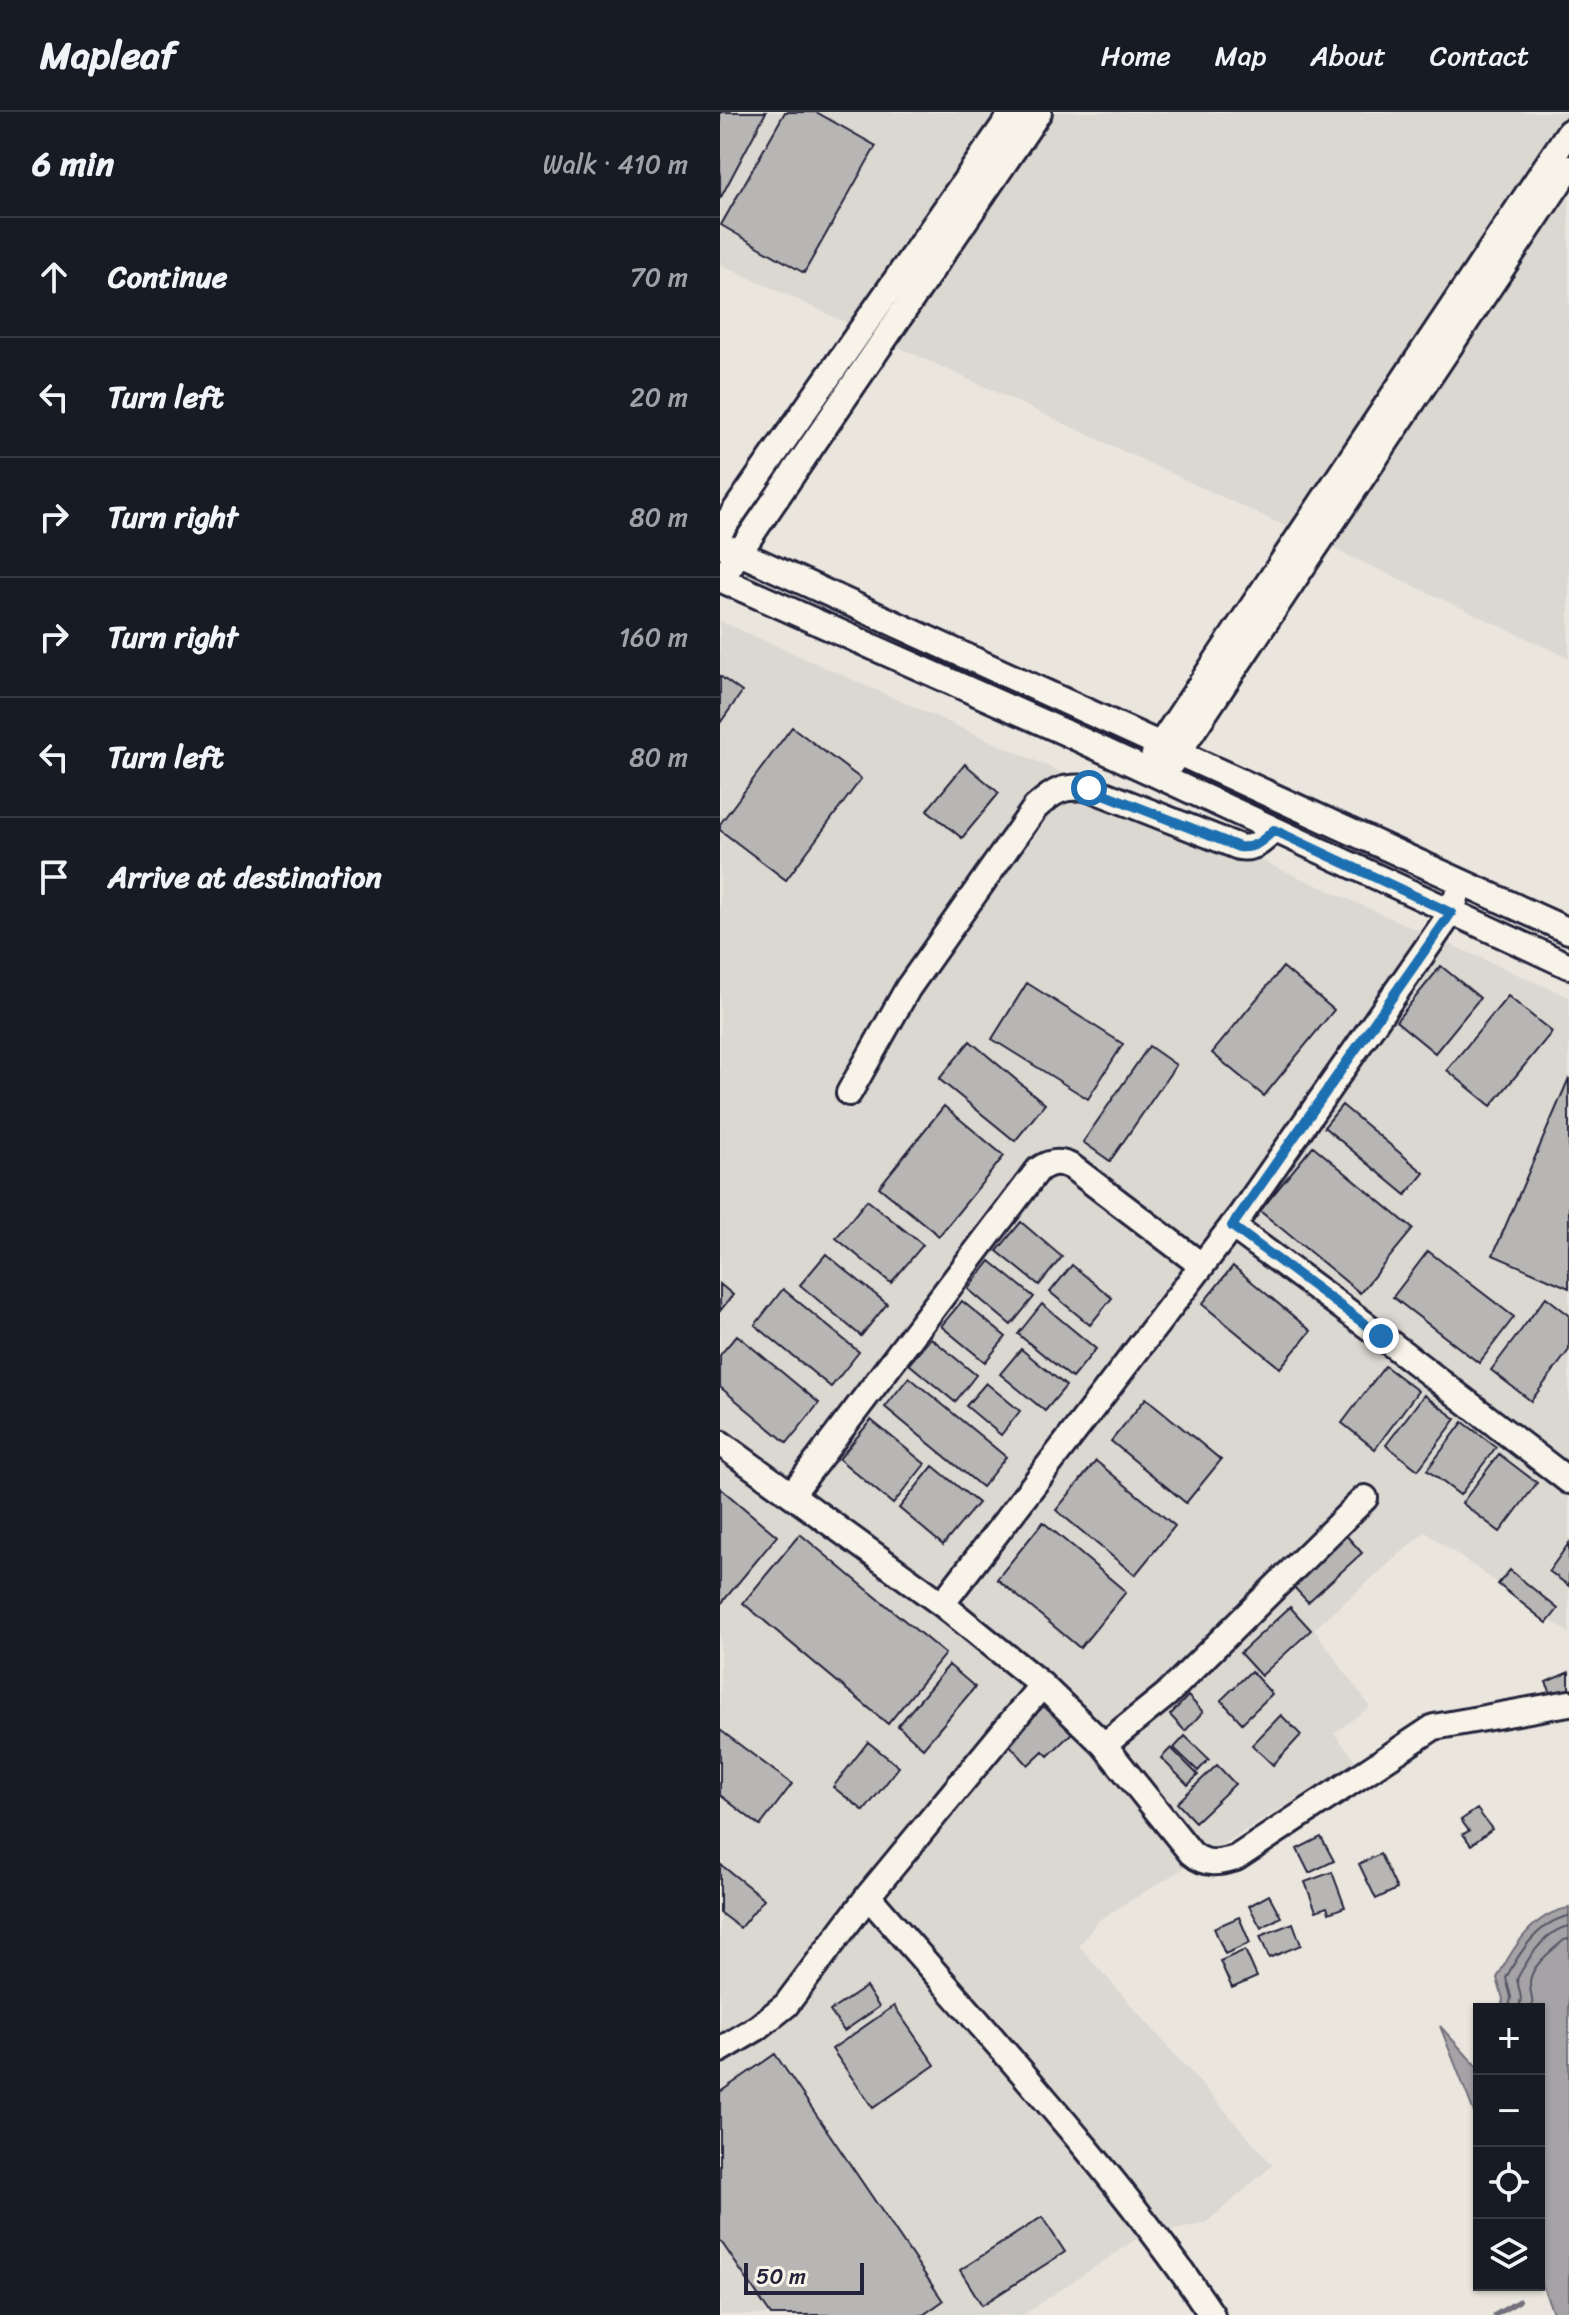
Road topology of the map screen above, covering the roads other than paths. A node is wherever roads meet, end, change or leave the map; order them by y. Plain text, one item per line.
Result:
1 (1013, 112) edge
2 (1039, 112) edge
3 (1569, 132) edge
4 (1569, 168) edge
5 (720, 532) edge
6 (729, 549) edge
7 (720, 579) edge
8 (1170, 748) junction
9 (1153, 774) junction
10 (1274, 830) junction
11 (1462, 881) junction
12 (1451, 913) junction
13 (1569, 931) edge
14 (1569, 966) edge
15 (849, 1093) dead end
16 (1232, 1226) junction
17 (1201, 1265) junction
18 (720, 1443) edge
19 (1569, 1481) edge
20 (792, 1494) junction
21 (1365, 1498) dead end
22 (942, 1604) junction
23 (1042, 1685) junction
24 (1569, 1703) edge
25 (1104, 1745) junction
26 (868, 1896) junction
27 (720, 2050) edge
28 (1212, 2315) edge

1 - 5 street
2 - 6 street
3 - 8 street
4 - 8 street
6 - 7 street
6 - 8 street
7 - 9 street
8 - 9 street
8 - 11 street
9 - 10 street
10 - 12 street
10 - 15 street
11 - 12 street
11 - 13 street
12 - 14 street
12 - 16 street
16 - 17 street
16 - 19 street
17 - 20 street
17 - 22 street
18 - 20 street
20 - 22 street
21 - 25 street
22 - 23 street
23 - 25 street
23 - 26 street
24 - 25 street
26 - 27 street
26 - 28 street

